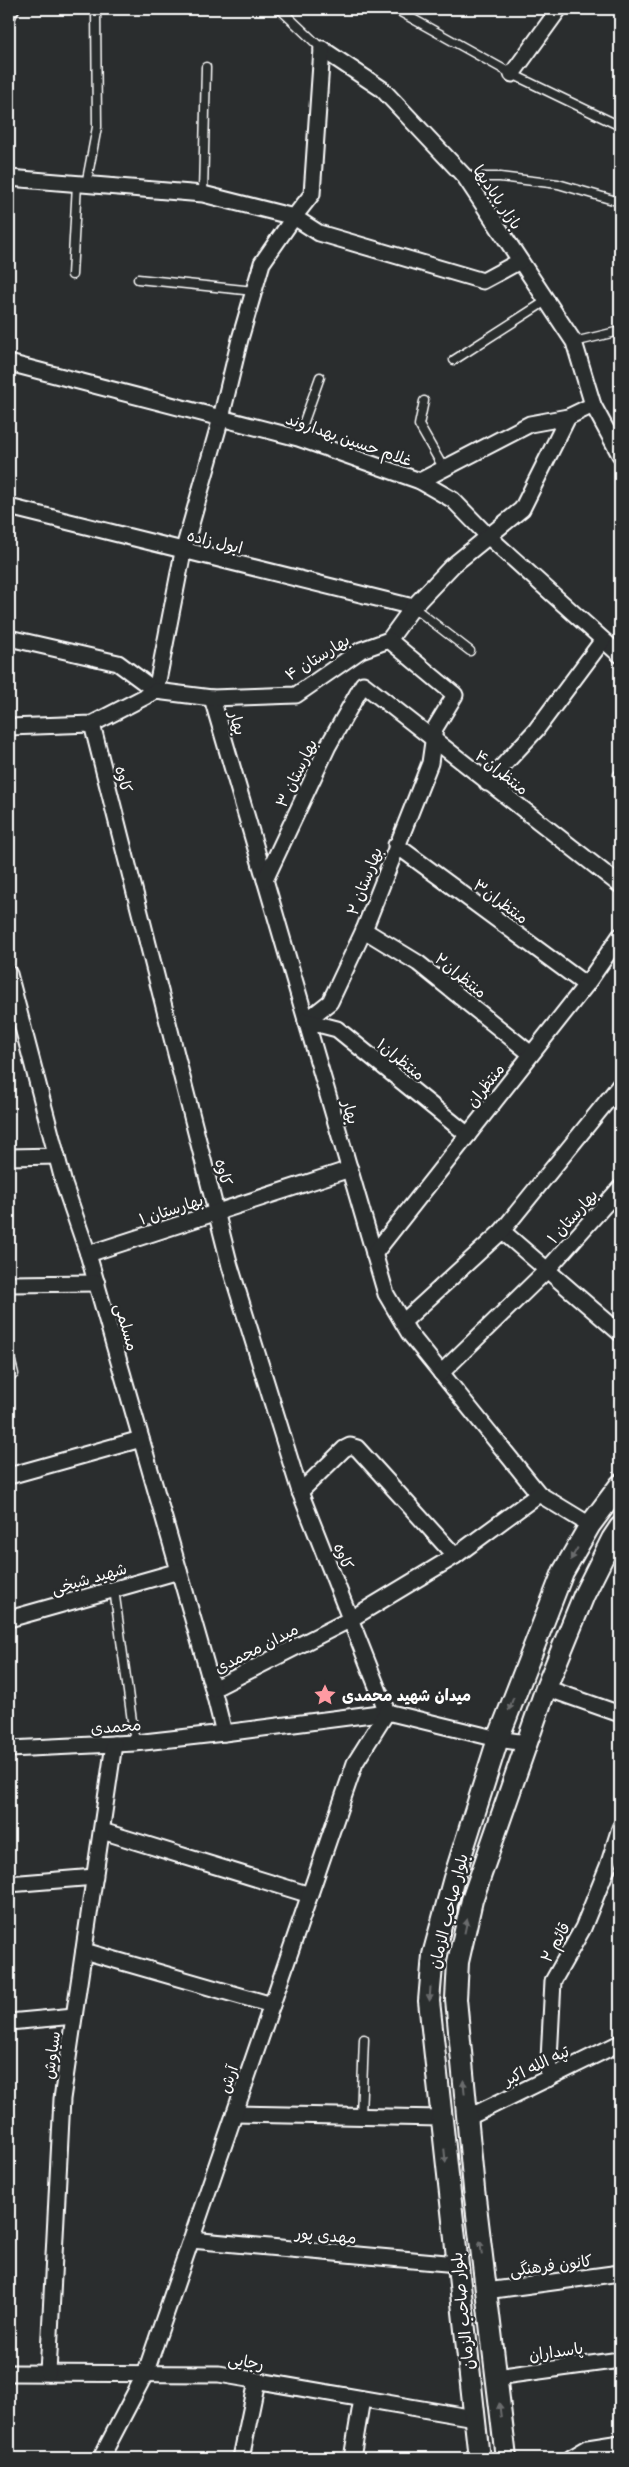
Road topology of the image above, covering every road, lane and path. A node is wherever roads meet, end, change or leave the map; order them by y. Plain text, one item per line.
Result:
1 (15, 9) edge
2 (96, 9) edge
3 (280, 9) edge
4 (395, 9) edge
5 (559, 9) edge
6 (9, 21) edge
7 (322, 49) junction
8 (206, 67) dead end
9 (512, 74) junction
10 (620, 126) edge
11 (466, 177) junction
12 (9, 178) edge
13 (82, 184) junction
14 (203, 194) junction
15 (620, 202) edge
16 (294, 218) junction
17 (520, 261) junction
18 (72, 275) dead end
19 (138, 279) dead end
20 (254, 291) junction
21 (546, 301) junction
22 (620, 332) edge
23 (574, 342) junction
24 (454, 360) dead end
25 (9, 362) edge
26 (320, 377) dead end
27 (424, 401) dead end
28 (593, 405) junction
29 (568, 416) junction
30 (221, 418) junction
31 (298, 438) junction
32 (620, 455) edge
33 (444, 469) junction
34 (420, 481) junction
35 (9, 507) edge
36 (490, 537) junction
37 (183, 552) junction
38 (413, 607) junction
39 (9, 638) edge
40 (389, 640) junction
41 (603, 640) junction
42 (470, 651) dead end
43 (620, 655) edge
44 (363, 684) joint
45 (156, 691) junction
46 (212, 698) junction
47 (92, 724) junction
48 (9, 727) edge
49 (434, 740) junction
50 (487, 783) junction
51 (396, 845) junction
52 (265, 880) junction
53 (620, 885) edge
54 (364, 930) junction
55 (620, 936) edge
56 (9, 974) edge
57 (586, 985) junction
58 (306, 1021) junction
59 (15, 1025) edge
60 (532, 1054) junction
61 (620, 1084) edge
62 (468, 1136) junction
63 (57, 1156) junction
64 (9, 1157) edge
65 (350, 1169) junction
66 (620, 1188) edge
67 (216, 1212) junction
68 (502, 1231) junction
69 (88, 1254) junction
70 (374, 1254) junction
71 (548, 1270) junction
72 (96, 1283) junction
73 (9, 1284) edge
74 (403, 1322) junction
75 (620, 1333) edge
76 (9, 1354) edge
77 (441, 1373) junction
78 (14, 1374) dead end
79 (141, 1439) junction
80 (9, 1476) edge
81 (620, 1484) edge
82 (300, 1492) junction
83 (539, 1494) junction
84 (590, 1525) junction
85 (620, 1527) edge
86 (455, 1556) junction
87 (179, 1571) junction
88 (114, 1589) junction
89 (9, 1619) edge
90 (349, 1620) junction
91 (546, 1688) junction
92 (213, 1689) junction
93 (387, 1712) junction
94 (620, 1714) edge
95 (224, 1733) junction
96 (498, 1739) junction
97 (135, 1743) junction
98 (526, 1743) junction
99 (114, 1744) junction
100 (9, 1749) edge
101 (620, 1828) edge
102 (102, 1831) junction
103 (95, 1877) junction
104 (9, 1884) edge
105 (310, 1895) junction
106 (84, 1951) junction
107 (272, 2005) junction
108 (74, 2016) junction
109 (9, 2022) edge
110 (364, 2039) dead end
111 (620, 2043) edge
112 (548, 2079) junction
113 (234, 2114) junction
114 (361, 2116) junction
115 (441, 2118) junction
116 (467, 2118) junction
117 (191, 2240) junction
118 (457, 2264) junction
119 (620, 2273) edge
120 (486, 2290) junction
121 (620, 2360) edge
122 (9, 2373) edge
123 (48, 2373) junction
124 (145, 2374) junction
125 (496, 2377) junction
126 (257, 2381) junction
127 (362, 2399) junction
128 (474, 2418) junction
129 (620, 2443) edge
130 (101, 2458) edge
131 (241, 2458) edge
132 (352, 2458) edge
133 (479, 2458) edge
134 (506, 2458) edge
135 (571, 2458) edge

1 - 6 lane
2 - 13 lane
3 - 7 lane, بازار بابادیها
4 - 9 lane
5 - 9 street
7 - 11 street, بازار بابادیها
7 - 16 street
8 - 14 lane
9 - 10 lane
11 - 15 lane
11 - 17 street, بازار بابادیها
12 - 13 street
13 - 14 street
13 - 18 lane
14 - 16 street
16 - 17 street
16 - 20 street
17 - 21 street, بازار بابادیها
19 - 20 lane
20 - 30 street
21 - 23 street, بازار بابادیها
21 - 24 lane
22 - 23 lane
23 - 28 street, بازار بابادیها
25 - 30 street, غلام حسین بهداروند
26 - 31 lane
27 - 33 lane
28 - 29 street
28 - 32 street, بازار بابادیها
29 - 33 street
29 - 36 street
30 - 31 street, غلام حسین بهداروند
30 - 37 street
31 - 34 street, غلام حسین بهداروند
33 - 34 street
34 - 36 street, غلام حسین بهداروند
35 - 37 street, ابول زاده
36 - 38 street
36 - 41 street, غلام حسین بهداروند
37 - 38 street, ابول زاده
37 - 45 street
38 - 40 street
38 - 42 lane
39 - 45 street
40 - 46 street, بهارستان ۴
40 - 49 street, بهارستان ۲
41 - 43 street, غلام حسین بهداروند
41 - 50 street
44 - 49 street, منتظران۴
44 - 52 street, بهارستان ۳
45 - 46 street, بهارستان ۴
45 - 47 street
46 - 52 street, بهار
47 - 48 street
47 - 67 street, کاوه
49 - 50 street, منتظران۴
49 - 51 street, بهارستان ۲
50 - 53 street, منتظران۴
51 - 54 street, بهارستان ۲
51 - 57 street, منتظران۳
52 - 58 street, بهار
54 - 58 street, بهارستان ۲
54 - 60 street, منتظران۲
55 - 57 street, منتظران
56 - 59 street, مسلمی
57 - 60 street, منتظران
58 - 62 street, منتظران۱
58 - 65 street, بهار
59 - 63 street, مسلمی
60 - 62 street, منتظران
61 - 68 street
62 - 70 street, منتظران
63 - 64 street
63 - 69 street, مسلمی
65 - 67 street, بهارستان ۱
65 - 70 street, بهار
66 - 71 street, بهارستان ۱
67 - 69 street, بهارستان ۱
67 - 82 street, کاوه
68 - 71 street
68 - 74 street
69 - 72 street, مسلمی
70 - 74 street, بهار
71 - 75 street
71 - 77 street, بهارستان ۱
72 - 73 street
72 - 79 street, مسلمی
74 - 77 street, بهار
76 - 78 lane
77 - 83 street, بهار
79 - 80 street
79 - 87 street, مسلمی
81 - 84 main road, بلوار صاحب الزمان
82 - 86 street
82 - 90 street, کاوه
83 - 84 street, بهار
83 - 86 street, میدان محمدی
84 -> 96 main road, بلوار صاحب الزمان
85 - 91 main road, بلوار صاحب الزمان
86 - 90 street, میدان محمدی
87 - 88 street, شهید شیخی
87 - 92 street, مسلمی
88 - 89 street, شهید شیخی
88 - 97 lane
90 - 92 street, میدان محمدی
90 - 93 street
91 - 94 street
91 - 98 main road, بلوار صاحب الزمان
92 - 95 street, میدان محمدی
93 - 95 street
93 - 96 street
93 - 105 street, آرش
95 - 97 street, محمدی
96 - 98 street
96 -> 115 main road, بلوار صاحب الزمان
97 - 99 street, محمدی
116 -> 98 main road, بلوار صاحب الزمان
99 - 100 street, محمدی
99 - 102 street, سیاوش
101 - 112 street, قائم ۲
102 - 103 street, سیاوش
102 - 105 street
103 - 104 street
103 - 106 street, سیاوش
105 - 107 street, آرش
106 - 107 street
106 - 108 street, سیاوش
107 - 113 street, آرش
108 - 109 street
108 - 123 street, سیاوش
110 - 114 lane
111 - 112 street, تپه الله اکبر
112 - 116 street, تپه الله اکبر
113 - 114 street
113 - 117 street, آرش
114 - 115 street
115 -> 118 main road, بلوار صاحب الزمان
120 -> 116 main road, بلوار صاحب الزمان
117 - 118 street, مهدی پور
117 - 124 street, آرش
118 - 128 main road, بلوار صاحب الزمان
119 - 120 street, کانون فرهنگی
120 - 125 main road, بلوار صاحب الزمان
121 - 125 street, پاسداران
122 - 123 street, رجایی
123 - 124 street, رجایی
124 - 126 street, رجایی
124 - 130 street, آرش
134 -> 125 main road, بلوار صاحب الزمان
126 - 127 street, رجایی
126 - 131 street
127 - 128 street, رجایی
127 - 132 street
128 - 133 main road, بلوار صاحب الزمان
129 - 135 street

